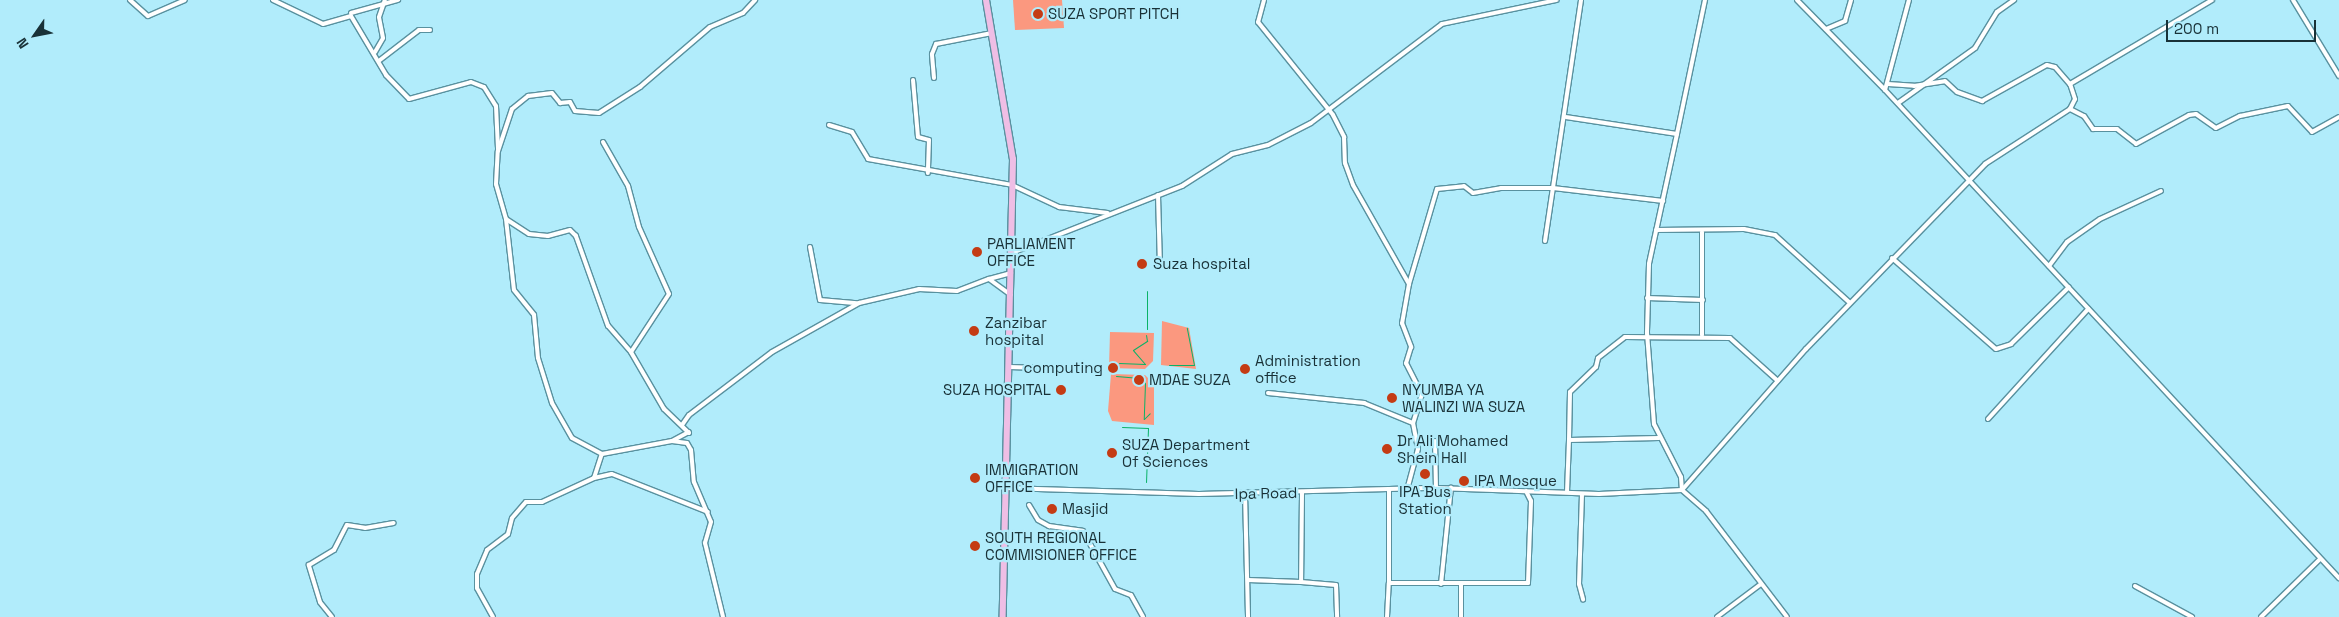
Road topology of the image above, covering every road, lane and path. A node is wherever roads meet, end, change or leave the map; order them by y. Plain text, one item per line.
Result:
1 (130, 0) edge
2 (185, 0) edge
3 (273, 0) edge
4 (398, 0) edge
5 (755, 0) edge
6 (986, 0) edge
7 (1264, 0) edge
8 (1557, 0) edge
9 (1581, 0) edge
10 (1705, 0) edge
11 (1797, 0) edge
12 (1851, 0) edge
13 (1908, 0) edge
14 (2014, 0) edge
15 (2212, 0) edge
16 (2293, 0) edge
17 (384, 2) edge
18 (351, 13) dead end
19 (1826, 29) junction
20 (430, 30) dead end
21 (992, 33) junction
22 (375, 52) junction
23 (380, 60) junction
24 (2339, 76) edge
25 (934, 78) dead end
26 (913, 80) dead end
27 (1888, 84) junction
28 (1925, 84) junction
29 (2070, 84) junction
30 (1885, 90) junction
31 (1898, 103) junction
32 (2070, 109) junction
33 (1330, 111) junction
34 (2339, 117) edge
35 (1566, 118) junction
36 (829, 125) dead end
37 (1677, 134) junction
38 (603, 142) dead end
39 (498, 151) junction
40 (928, 173) junction
41 (1969, 180) junction
42 (1012, 185) junction
43 (1553, 188) junction
44 (2161, 191) dead end
45 (1158, 195) junction
46 (1663, 202) junction
47 (1109, 213) junction
48 (506, 219) junction
49 (1656, 230) junction
50 (1702, 232) junction
51 (1545, 241) dead end
52 (810, 247) dead end
53 (1012, 252) junction
54 (1892, 258) junction
55 (1160, 266) dead end
56 (2049, 266) junction
57 (1011, 273) junction
58 (989, 279) junction
59 (1409, 284) junction
60 (2069, 287) junction
61 (1011, 295) junction
62 (1647, 298) junction
63 (1703, 300) junction
64 (859, 303) junction
65 (1850, 303) junction
66 (2088, 309) junction
67 (1647, 334) junction
68 (1702, 336) junction
69 (632, 352) junction
70 (1008, 367) junction
71 (1034, 368) dead end
72 (1778, 381) junction
73 (1268, 393) dead end
74 (1988, 419) dead end
75 (1414, 423) junction
76 (689, 433) junction
77 (1659, 438) junction
78 (1570, 440) junction
79 (672, 441) junction
80 (1435, 441) dead end
81 (602, 454) junction
82 (594, 478) junction
83 (1005, 488) junction
84 (1436, 488) junction
85 (1452, 488) junction
86 (1389, 490) junction
87 (1407, 490) junction
88 (1682, 490) junction
89 (1526, 491) junction
90 (1567, 492) junction
91 (1245, 493) junction
92 (1302, 493) junction
93 (1582, 494) junction
94 (1029, 505) dead end
95 (708, 512) junction
96 (394, 523) dead end
97 (2320, 559) junction
98 (2339, 578) edge
99 (1248, 580) junction
100 (1301, 582) junction
101 (1389, 582) junction
102 (1441, 584) junction
103 (1461, 584) junction
104 (1762, 584) junction
105 (2135, 586) dead end
106 (1582, 599) dead end
107 (332, 617) edge
108 (493, 617) edge
109 (723, 617) edge
110 (1003, 617) edge
111 (1143, 617) edge
112 (1248, 617) edge
113 (1337, 617) edge
114 (1387, 617) edge
115 (1461, 617) edge
116 (1717, 617) edge
117 (1787, 617) edge
118 (2192, 617) edge
119 (2261, 617) edge

1 - 2 street
3 - 22 street
4 - 17 street
5 - 39 street
6 - 21 main road
7 - 33 street
8 - 33 street
9 - 35 street
10 - 37 street
11 - 19 street
12 - 19 street
13 - 27 street
14 - 28 street
15 - 29 street
16 - 24 street
17 - 18 street
17 - 22 street
19 - 30 street
20 - 23 street
21 - 25 street
21 - 42 main road
22 - 23 street
23 - 39 street
26 - 40 street
27 - 28 street
27 - 30 street
28 - 29 street
28 - 31 street
29 - 32 street
30 - 31 street
31 - 41 street
32 - 34 street
32 - 41 street
33 - 45 street
33 - 59 street
35 - 37 street
35 - 43 street
36 - 40 street
37 - 46 street
38 - 69 street
39 - 48 street
40 - 42 street
41 - 54 street
41 - 56 street
42 - 47 street
42 - 53 main road
43 - 46 street
43 - 51 street
43 - 59 street
44 - 56 street
45 - 47 street
45 - 55 street
46 - 49 street
47 - 53 street
48 - 69 street
48 - 81 street
49 - 50 street
49 - 62 street
50 - 63 street
50 - 65 street
52 - 64 street
53 - 57 main road
54 - 60 street
54 - 65 street
56 - 60 street
57 - 58 street
57 - 61 main road
58 - 61 street
58 - 64 street
59 - 75 street
60 - 66 street
61 - 70 main road
62 - 63 street
62 - 67 street
63 - 68 street
64 - 76 street
65 - 72 street
66 - 74 street
66 - 97 street
67 - 68 street
67 - 77 street
67 - 78 street
68 - 72 street
69 - 76 street
70 - 71 street
70 - 83 main road
72 - 88 street
73 - 75 street
75 - 87 street
76 - 79 street
77 - 78 street
77 - 88 street
78 - 90 street
79 - 81 street
79 - 95 street
80 - 84 street
81 - 82 street
82 - 95 street
82 - 108 street
83 - 91 street, Ipa Road
83 - 110 main road
84 - 85 street, Ipa Road
84 - 87 street, Ipa Road
85 - 89 street, Ipa Road
85 - 102 street
86 - 87 street, Ipa Road
86 - 92 street, Ipa Road
86 - 101 street
88 - 93 street, Ipa Road
88 - 104 street
89 - 90 street, Ipa Road
89 - 103 street
90 - 93 street, Ipa Road
91 - 92 street, Ipa Road
91 - 99 street
92 - 100 street
93 - 106 street
94 - 111 street
95 - 109 street
96 - 107 street
97 - 98 street
97 - 119 street
99 - 100 street
99 - 112 street
100 - 113 street
101 - 102 street
101 - 114 street
102 - 103 street
103 - 115 street
104 - 116 street
104 - 117 street
105 - 118 street

